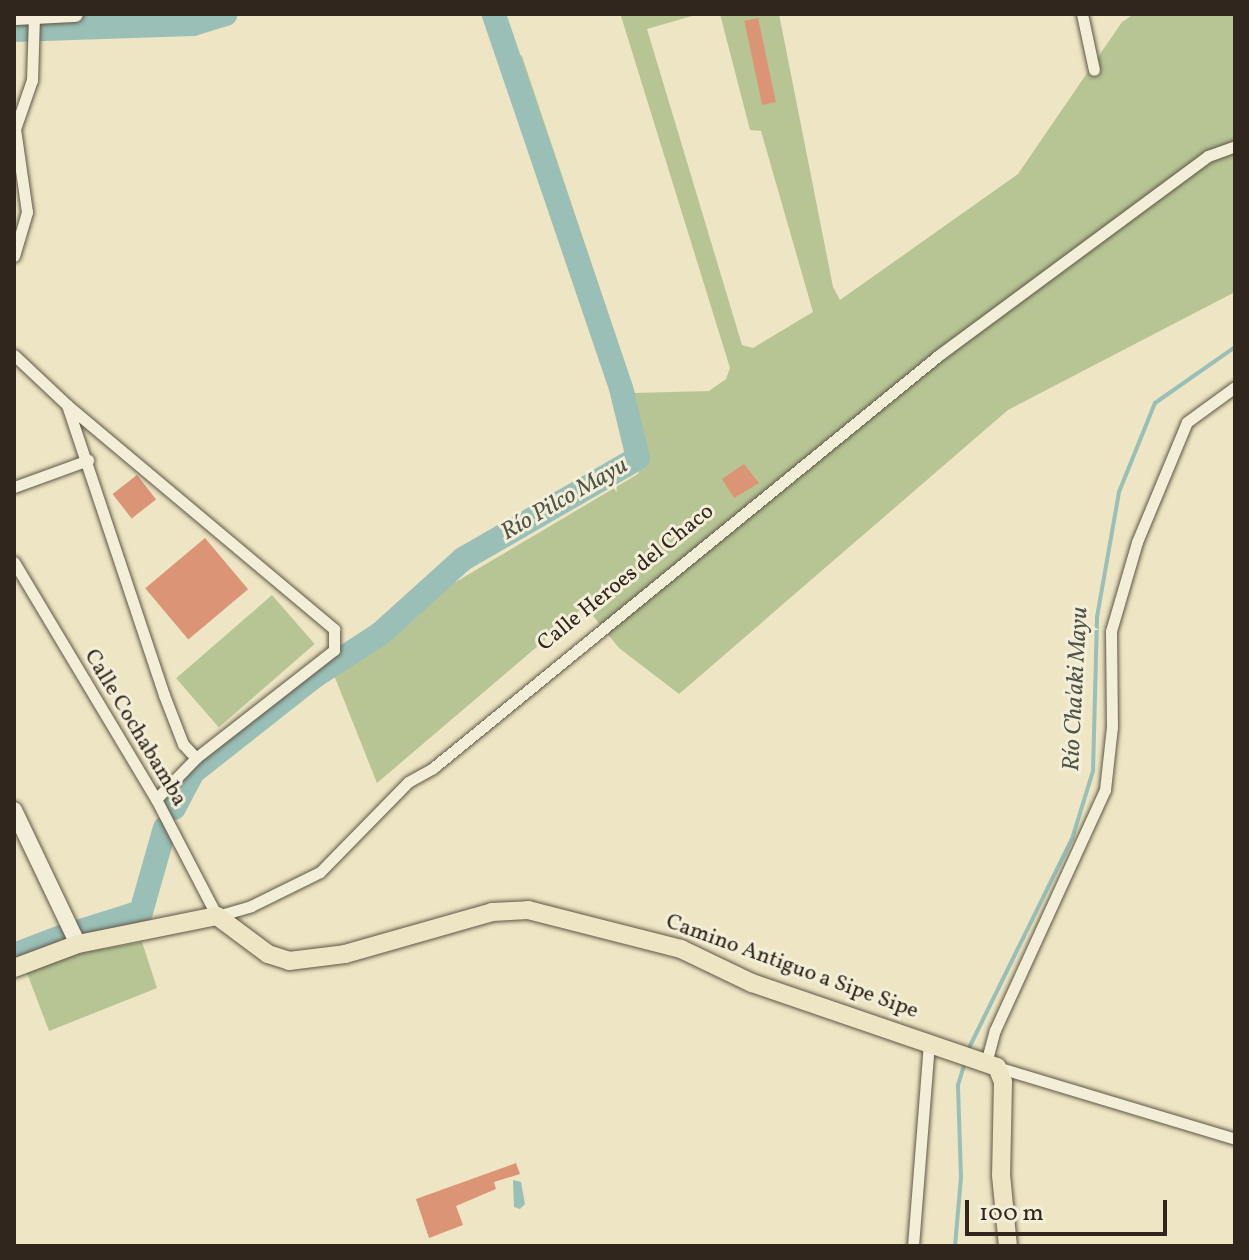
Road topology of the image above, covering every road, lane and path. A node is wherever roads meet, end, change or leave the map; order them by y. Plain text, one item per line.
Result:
1 (75, 14) edge
2 (1082, 14) edge
3 (14, 17) edge
4 (34, 19) junction
5 (1094, 70) dead end
6 (1235, 146) edge
7 (14, 256) edge
8 (14, 355) edge
9 (1235, 387) edge
10 (67, 405) junction
11 (88, 460) junction
12 (14, 487) edge
13 (14, 562) edge
14 (196, 758) junction
15 (156, 799) junction
16 (14, 810) edge
17 (217, 916) junction
18 (78, 944) junction
19 (14, 968) edge
20 (929, 1042) junction
21 (988, 1064) junction
22 (1235, 1139) edge
23 (913, 1246) edge
24 (1008, 1246) edge

1 - 4 street
2 - 5 street
3 - 4 street
4 - 7 street
6 - 17 street, Calle Heroes del Chaco
8 - 10 street
9 - 21 street
10 - 11 street
10 - 14 street
11 - 12 street
11 - 14 street
13 - 15 street, Calle Cochabamba
14 - 15 street
15 - 17 street, Calle Cochabamba
16 - 18 street
17 - 18 main road, Calle Heroes del Chaco
17 - 20 main road, Camino Antiguo a Sipe Sipe
18 - 19 main road, Calle Heroes del Chaco
20 - 21 main road, Camino Antiguo a Sipe Sipe
20 - 23 street
21 - 22 street
21 - 24 main road

